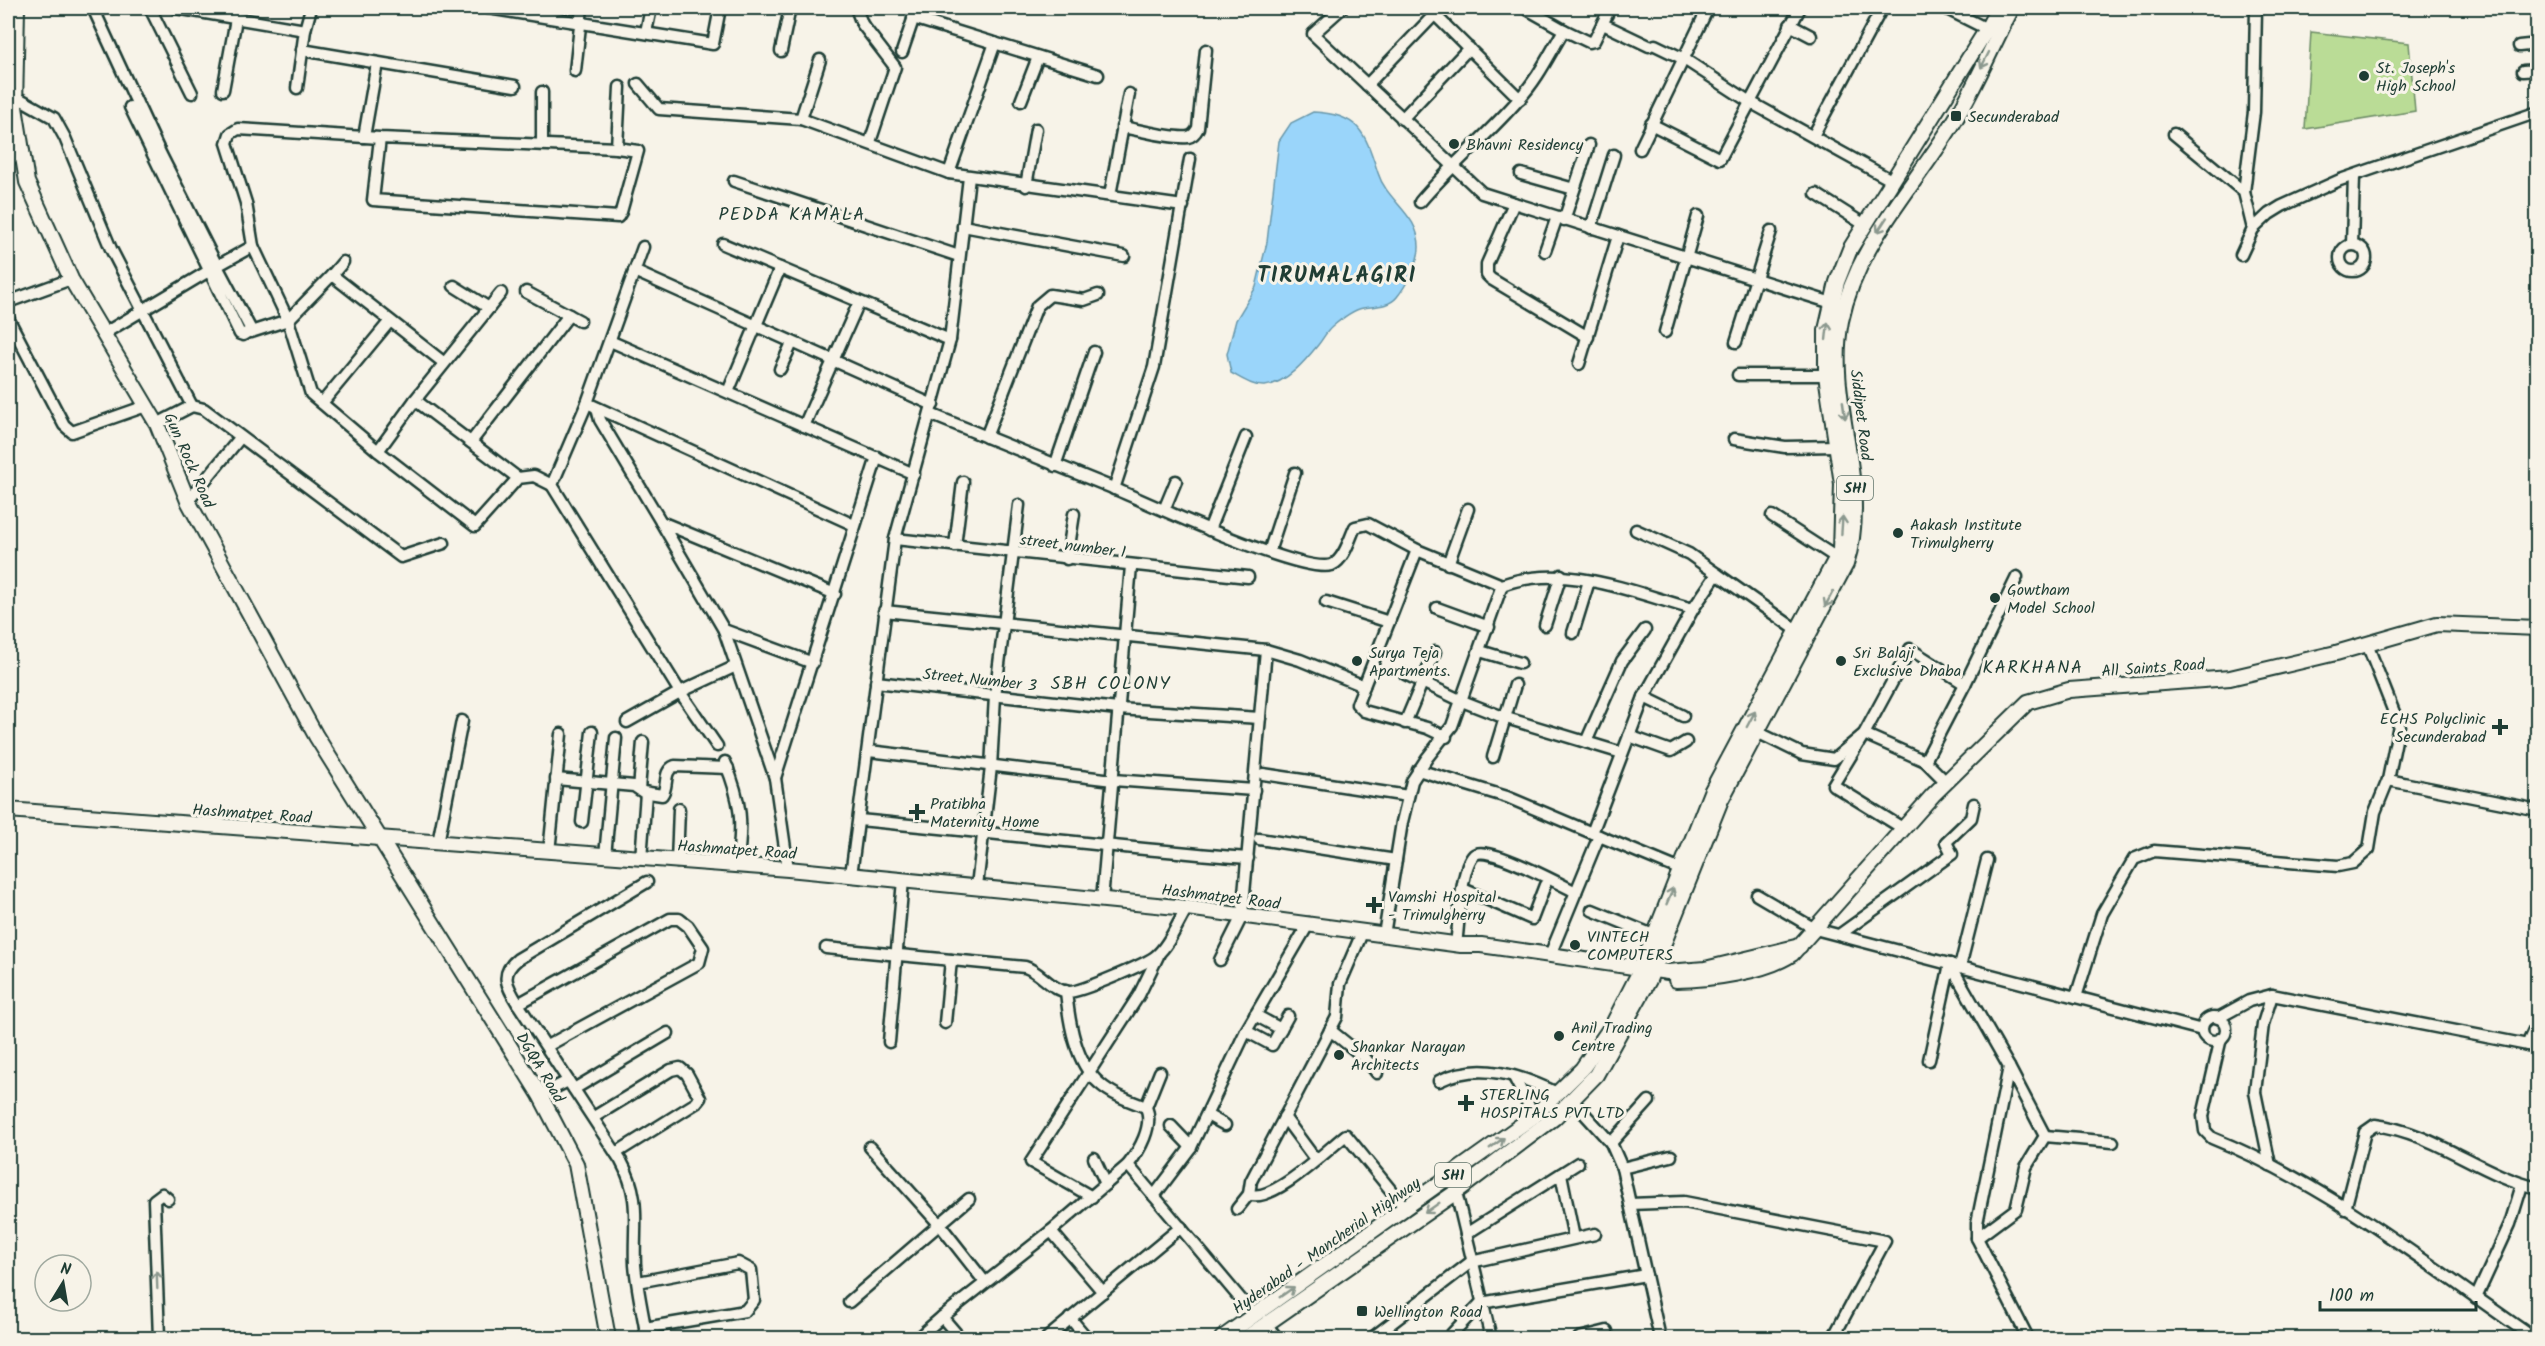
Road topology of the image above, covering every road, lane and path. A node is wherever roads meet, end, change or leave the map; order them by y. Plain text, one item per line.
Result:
1 (16, 8) edge
2 (93, 8) edge
3 (150, 8) edge
4 (176, 8) edge
5 (311, 8) edge
6 (488, 8) edge
7 (582, 8) edge
8 (651, 8) edge
9 (720, 8) edge
10 (790, 8) edge
11 (856, 8) edge
12 (1342, 8) edge
13 (1525, 8) edge
14 (1610, 8) edge
15 (1708, 8) edge
16 (1800, 8) edge
17 (1882, 8) edge
18 (1946, 8) edge
19 (1998, 8) edge
20 (2012, 8) edge
21 (2256, 8) edge
22 (529, 11) edge
23 (1432, 11) edge
24 (915, 13) edge
25 (236, 19) junction
26 (580, 22) junction
27 (1603, 24) junction
28 (1790, 25) junction
29 (305, 30) junction
30 (1564, 30) junction
31 (1987, 30) junction
32 (646, 33) junction
33 (1811, 36) dead end
34 (994, 43) junction
35 (2538, 45) edge
36 (2519, 46) dead end
37 (1469, 48) junction
38 (302, 50) junction
39 (1206, 50) dead end
40 (781, 51) dead end
41 (902, 52) dead end
42 (1038, 57) junction
43 (1684, 59) junction
44 (820, 60) dead end
45 (377, 63) junction
46 (12, 69) edge
47 (2538, 70) edge
48 (575, 71) dead end
49 (2523, 71) dead end
50 (1098, 75) dead end
51 (638, 84) dead end
52 (1367, 85) junction
53 (515, 86) dead end
54 (620, 87) dead end
55 (297, 88) dead end
56 (223, 90) dead end
57 (542, 92) dead end
58 (192, 93) dead end
59 (1129, 94) dead end
60 (15, 96) junction
61 (1520, 99) junction
62 (1021, 101) dead end
63 (1750, 102) junction
64 (130, 107) dead end
65 (2538, 112) edge
66 (801, 119) junction
67 (1402, 119) junction
68 (1650, 124) junction
69 (1122, 127) junction
70 (1036, 129) dead end
71 (2174, 134) dead end
72 (1813, 136) junction
73 (364, 137) junction
74 (380, 138) junction
75 (870, 142) junction
76 (542, 144) junction
77 (1589, 145) dead end
78 (617, 148) junction
79 (1640, 149) dead end
80 (23, 153) junction
81 (1614, 155) dead end
82 (8, 159) edge
83 (1190, 159) dead end
84 (1451, 166) junction
85 (949, 173) junction
86 (1521, 174) dead end
87 (2354, 176) junction
88 (969, 177) junction
89 (734, 181) dead end
90 (1893, 181) junction
91 (1026, 186) junction
92 (1574, 189) junction
93 (2244, 192) junction
94 (1816, 194) dead end
95 (1110, 195) junction
96 (1420, 202) dead end
97 (1514, 203) junction
98 (1183, 206) junction
99 (1698, 216) dead end
100 (1561, 219) junction
101 (1865, 225) junction
102 (963, 226) junction
103 (1591, 228) junction
104 (2253, 229) junction
105 (1771, 231) dead end
106 (1618, 236) junction
107 (723, 244) dead end
108 (2352, 245) dead end
109 (253, 246) junction
110 (643, 247) dead end
111 (1545, 251) dead end
112 (2241, 255) dead end
113 (959, 256) junction
114 (1124, 256) dead end
115 (1685, 259) junction
116 (343, 262) dead end
117 (780, 268) junction
118 (212, 269) junction
119 (634, 271) junction
120 (332, 275) junction
121 (70, 279) junction
122 (1755, 280) junction
123 (454, 286) dead end
124 (526, 292) dead end
125 (501, 293) dead end
126 (1098, 295) dead end
127 (8, 302) edge
128 (859, 302) junction
129 (1832, 303) junction
130 (489, 308) junction
131 (141, 312) junction
132 (569, 315) junction
133 (8, 318) edge
134 (288, 320) junction
135 (390, 321) junction
136 (580, 321) dead end
137 (755, 325) junction
138 (1665, 332) dead end
139 (103, 334) junction
140 (1588, 337) junction
141 (950, 340) junction
142 (610, 341) junction
143 (1736, 342) dead end
144 (792, 343) junction
145 (1094, 352) dead end
146 (831, 360) junction
147 (443, 362) junction
148 (1579, 364) dead end
149 (780, 369) dead end
150 (1738, 375) dead end
151 (1826, 375) junction
152 (728, 392) junction
153 (415, 400) junction
154 (587, 403) junction
155 (322, 404) junction
156 (146, 406) junction
157 (192, 406) junction
158 (597, 408) junction
159 (932, 410) junction
160 (157, 424) junction
161 (804, 426) junction
162 (986, 437) junction
163 (1246, 437) dead end
164 (240, 438) junction
165 (1734, 439) dead end
166 (471, 442) junction
167 (1836, 446) junction
168 (378, 451) junction
169 (877, 457) junction
170 (1055, 466) junction
171 (1295, 473) dead end
172 (914, 474) junction
173 (518, 478) junction
174 (1176, 481) dead end
175 (963, 482) dead end
176 (552, 485) junction
177 (1114, 489) junction
178 (188, 501) junction
179 (1019, 505) dead end
180 (1468, 509) dead end
181 (1164, 510) junction
182 (1074, 514) dead end
183 (1772, 516) dead end
184 (661, 522) junction
185 (854, 525) junction
186 (1209, 530) junction
187 (1636, 530) dead end
188 (895, 539) junction
189 (444, 543) dead end
190 (955, 546) junction
191 (1416, 550) junction
192 (1269, 552) junction
193 (1014, 553) junction
194 (1837, 558) junction
195 (1066, 559) junction
196 (1448, 564) junction
197 (1131, 566) junction
198 (1717, 574) junction
199 (1560, 575) junction
200 (1248, 577) dead end
201 (2017, 577) dead end
202 (1589, 581) junction
203 (1502, 585) junction
204 (835, 594) junction
205 (1326, 602) dead end
206 (1437, 609) dead end
207 (1693, 609) junction
208 (884, 611) junction
209 (1389, 622) junction
210 (1545, 624) dead end
211 (1006, 625) junction
212 (1489, 627) junction
213 (2538, 628) edge
214 (724, 630) junction
215 (1645, 630) dead end
216 (1798, 631) junction
217 (1573, 633) dead end
218 (1127, 636) junction
219 (2367, 644) junction
220 (1266, 650) junction
221 (1480, 651) junction
222 (1435, 652) dead end
223 (813, 663) junction
224 (1520, 663) dead end
225 (736, 666) junction
226 (1406, 674) dead end
227 (1423, 681) junction
228 (876, 682) junction
229 (1965, 684) junction
230 (1515, 685) dead end
231 (1364, 686) junction
232 (680, 692) junction
233 (995, 696) junction
234 (1644, 697) junction
235 (1462, 701) junction
236 (1118, 709) junction
237 (1683, 716) dead end
238 (1503, 717) junction
239 (1260, 718) junction
240 (462, 721) dead end
241 (627, 722) dead end
242 (1405, 723) junction
243 (592, 732) dead end
244 (1757, 732) junction
245 (561, 734) dead end
246 (1864, 734) junction
247 (1629, 736) junction
248 (1446, 737) junction
249 (616, 738) dead end
250 (643, 742) dead end
251 (1586, 742) junction
252 (1686, 742) dead end
253 (717, 746) dead end
254 (869, 751) junction
255 (1622, 753) junction
256 (1492, 757) dead end
257 (1925, 760) junction
258 (991, 767) junction
259 (1418, 770) junction
260 (1263, 774) dead end
261 (775, 778) junction
262 (556, 779) junction
263 (1113, 780) junction
264 (2388, 780) junction
265 (587, 782) junction
266 (1946, 782) junction
267 (610, 785) junction
268 (1254, 790) junction
269 (643, 791) junction
270 (1408, 796) junction
271 (1974, 804) dead end
272 (679, 808) dead end
273 (8, 810) edge
274 (2538, 810) edge
275 (859, 820) junction
276 (582, 822) dead end
277 (1904, 829) junction
278 (981, 831) junction
279 (1596, 834) junction
280 (379, 839) junction
281 (1259, 839) dead end
282 (438, 843) junction
283 (1107, 847) junction
284 (549, 852) junction
285 (604, 856) junction
286 (1248, 858) junction
287 (641, 859) junction
288 (1396, 860) junction
289 (1987, 860) dead end
290 (676, 862) junction
291 (737, 866) junction
292 (788, 869) junction
293 (1681, 870) junction
294 (851, 875) junction
295 (903, 880) junction
296 (646, 882) dead end
297 (1545, 885) dead end
298 (977, 886) junction
299 (1463, 890) junction
300 (1576, 892) junction
301 (1757, 895) dead end
302 (1102, 900) junction
303 (1187, 908) junction
304 (1592, 910) dead end
305 (1242, 916) junction
306 (1309, 923) junction
307 (1815, 929) junction
308 (1362, 933) junction
309 (1384, 935) junction
310 (1653, 935) junction
311 (1839, 935) junction
312 (1459, 945) junction
313 (826, 948) dead end
314 (896, 954) junction
315 (1158, 954) junction
316 (1550, 955) junction
317 (951, 960) junction
318 (1220, 960) dead end
319 (1955, 966) junction
320 (1645, 974) junction
321 (1066, 991) junction
322 (2272, 996) junction
323 (2076, 997) junction
324 (518, 1004) junction
325 (1256, 1015) junction
326 (1288, 1016) dead end
327 (2218, 1018) junction
328 (2538, 1021) edge
329 (945, 1023) dead end
330 (1281, 1029) junction
331 (1246, 1030) junction
332 (1330, 1030) junction
333 (2202, 1030) junction
334 (668, 1033) dead end
335 (2221, 1038) junction
336 (889, 1042) dead end
337 (547, 1046) junction
338 (2532, 1046) edge
339 (1929, 1060) dead end
340 (2009, 1067) junction
341 (1089, 1071) junction
342 (1160, 1072) dead end
343 (1377, 1073) dead end
344 (1515, 1077) junction
345 (1438, 1081) dead end
346 (571, 1085) junction
347 (540, 1095) junction
348 (1565, 1097) junction
349 (1649, 1101) dead end
350 (1146, 1107) junction
351 (1207, 1115) junction
352 (1534, 1116) junction
353 (1284, 1117) junction
354 (594, 1118) junction
355 (1225, 1125) dead end
356 (1171, 1126) dead end
357 (2045, 1136) junction
358 (2113, 1142) dead end
359 (1611, 1143) junction
360 (870, 1147) dead end
361 (1191, 1147) junction
362 (616, 1153) junction
363 (1671, 1156) dead end
364 (1094, 1158) dead end
365 (1316, 1159) junction
366 (1578, 1163) dead end
367 (1128, 1164) junction
368 (2270, 1165) junction
369 (1622, 1168) junction
370 (1561, 1174) junction
371 (1106, 1184) junction
372 (2522, 1185) junction
373 (2538, 1188) edge
374 (1456, 1191) junction
375 (1249, 1194) junction
376 (1154, 1196) junction
377 (1092, 1197) junction
378 (168, 1199) dead end
379 (969, 1199) dead end
380 (1630, 1204) junction
381 (1237, 1209) dead end
382 (1406, 1209) junction
383 (2345, 1209) junction
384 (940, 1225) junction
385 (1181, 1227) junction
386 (1051, 1231) junction
387 (1466, 1234) junction
388 (1595, 1234) dead end
389 (1574, 1238) junction
390 (1977, 1239) junction
391 (1471, 1262) junction
392 (1646, 1275) junction
393 (984, 1281) junction
394 (638, 1282) junction
395 (1103, 1292) junction
396 (2476, 1298) junction
397 (849, 1302) dead end
398 (1481, 1303) junction
399 (942, 1317) junction
400 (1070, 1318) junction
401 (1260, 1319) junction
402 (1606, 1331) dead end
403 (646, 1333) edge
404 (920, 1336) dead end
405 (159, 1338) edge
406 (608, 1338) edge
407 (960, 1338) edge
408 (1047, 1338) edge
409 (1087, 1338) edge
410 (1222, 1338) edge
411 (1246, 1338) edge
412 (1276, 1338) edge
413 (1372, 1338) edge
414 (1448, 1338) edge
415 (1491, 1338) edge
416 (1576, 1338) edge
417 (1660, 1338) edge
418 (1833, 1338) edge
419 (2028, 1338) edge
420 (2534, 1338) edge

1 - 46 main road, Gun Rock Road
2 - 118 street
3 - 58 street
4 - 25 street
5 - 29 street
6 - 22 street
7 - 26 street
8 - 32 street
9 - 32 street
10 - 40 street
11 - 75 street
12 - 52 street
13 - 30 street
14 - 27 street
15 - 43 street
16 - 28 street
17 - 72 street
18 - 31 street
19 - 31 main road, Siddipet Road / SH1
20 -> 244 main road, Siddipet Road / SH1
21 - 93 street
22 - 26 street
23 - 37 street
23 - 52 street
24 - 34 street
24 - 41 street
25 - 29 street
25 - 56 street
26 - 32 street
26 - 48 street
27 - 30 street
27 - 43 street
28 - 33 street
28 - 63 street
29 - 38 street
30 - 61 street
31 - 90 main road, Siddipet Road / SH1
34 - 42 street
34 - 85 street
35 - 36 street
37 - 61 street
37 - 67 street
38 - 45 street
38 - 55 street
39 - 69 street
42 - 50 street
42 - 62 street
43 - 63 street
43 - 68 street
44 - 66 street
45 - 53 street
45 - 73 street
46 - 60 main road, Gun Rock Road
47 - 49 street
51 - 66 street
52 - 67 street
54 - 78 street
57 - 76 street
59 - 69 street
60 - 80 main road, Gun Rock Road
60 - 131 street
61 - 84 street
63 - 68 street
63 - 72 street
64 - 118 street
65 - 87 street
66 - 75 street
67 - 84 street
68 - 79 street
69 - 95 street
70 - 91 street
71 - 93 street
72 - 90 street
73 - 74 street
73 - 109 street
74 - 76 street
74 - 78 street
75 - 85 street
76 - 78 street
77 - 92 street
80 - 82 street
80 - 121 main road, Gun Rock Road
81 - 103 street
83 - 98 street
84 - 96 street
84 - 97 street
85 - 88 street
86 - 92 street
87 - 104 street
87 - 108 street
88 - 91 street
88 - 102 street
89 - 113 street
90 - 101 main road, Siddipet Road / SH1
91 - 95 street
92 - 100 street
93 - 104 street
94 - 101 street
95 - 98 street
97 - 100 street
97 - 140 street
98 - 177 street
99 - 115 street
100 - 103 street
100 - 111 street
101 - 129 main road, Siddipet Road / SH1
102 - 113 street
102 - 114 street
103 - 106 street
104 - 112 street
105 - 122 street
106 - 115 street
106 - 140 street
107 - 117 street
109 - 118 street
109 - 134 street
110 - 119 street
113 - 141 street
115 - 122 street
115 - 138 street
116 - 120 street
117 - 128 street
117 - 137 street
118 - 131 street
118 - 134 street
119 - 137 street
119 - 142 street
120 - 134 street
120 - 135 street
121 - 127 street
121 - 139 main road, Gun Rock Road
122 - 129 street
122 - 143 street
123 - 130 street
124 - 132 street
125 - 130 street
126 - 162 street
128 - 141 street
128 - 146 street
151 -> 129 main road, Siddipet Road / SH1
130 - 147 street
131 - 139 street
131 - 157 street
132 - 136 street
132 - 166 street
133 - 156 street
134 - 155 street
135 - 147 street
135 - 155 street
137 - 144 street
137 - 152 street
139 - 156 main road, Gun Rock Road
140 - 148 street
141 - 159 street
142 - 152 street
142 - 154 street
144 - 146 street
144 - 149 street
145 - 170 street
146 - 159 street
146 - 161 street
147 - 153 street
150 - 151 street
151 - 167 main road, Siddipet Road / SH1
152 - 161 street
153 - 166 street
153 - 168 street
154 - 158 street
154 - 176 street
155 - 168 street
156 - 160 main road, Gun Rock Road
157 - 160 street
157 - 164 street
158 - 184 street
158 - 185 street
159 - 162 street
159 - 172 street
160 - 178 main road, Gun Rock Road
161 - 169 street
162 - 170 street
163 - 186 street
164 - 178 street
164 - 189 street
165 - 167 street
166 - 173 street
194 -> 167 main road, Siddipet Road / SH1
168 - 173 street
169 - 172 street
169 - 185 street
170 - 177 street
171 - 192 street
172 - 188 street
173 - 176 street
174 - 181 street
175 - 190 street
176 - 232 street
177 - 181 street
178 - 280 main road, Gun Rock Road
179 - 193 street
180 - 196 street
181 - 186 street
182 - 195 street
183 - 194 street
184 - 204 street
184 - 214 street
185 - 204 street
186 - 192 street
187 - 198 street
188 - 190 street, street number 1
188 - 208 street
190 - 193 street, street number 1
191 - 192 street
191 - 196 street
191 - 209 street
193 - 195 street, street number 1
193 - 211 street
194 - 216 main road, Siddipet Road / SH1
195 - 197 street, street number 1
196 - 203 street
197 - 200 street, street number 1
197 - 218 street
198 - 207 street
198 - 216 street
199 - 202 street
199 - 203 street
199 - 210 street
201 - 229 street
202 - 207 street
202 - 217 street
203 - 212 street
204 - 223 street
205 - 209 street
206 - 212 street
207 - 234 street
208 - 211 street
208 - 228 street
209 - 231 street
211 - 218 street
211 - 233 street
212 - 221 street
213 - 219 main road, All Saints Road
214 - 223 street
214 - 225 street
215 - 251 street
293 -> 216 main road, Siddipet Road / SH1
218 - 220 street
218 - 236 street
219 - 264 street
219 - 266 main road, All Saints Road
220 - 231 street
220 - 239 street
221 - 224 street
221 - 235 street
222 - 227 street
223 - 261 street
225 - 232 street
225 - 261 street
226 - 227 street
227 - 235 street
227 - 242 street
228 - 233 street, Street Number 3
228 - 254 street
229 - 246 street
229 - 257 street
230 - 238 street
231 - 242 street
232 - 241 street
232 - 253 street
233 - 236 street, Street Number 3
233 - 258 street
234 - 237 street
234 - 247 street
235 - 238 street
235 - 248 street
236 - 239 street, Street Number 3
236 - 263 street
238 - 251 street
238 - 256 street
239 - 268 street
240 - 282 street
242 - 248 street
243 - 265 street
244 - 246 street
244 - 320 main road, Siddipet Road / SH1
245 - 262 street
246 - 257 street
246 - 277 street
247 - 252 street
247 - 255 street
248 - 259 street
249 - 267 street
250 - 269 street
251 - 255 street
254 - 258 street
254 - 275 street
255 - 279 street
257 - 266 street
258 - 263 street
258 - 278 street
259 - 270 street
259 - 279 street
260 - 270 street
261 - 292 street
262 - 265 street
262 - 284 street
263 - 268 street
263 - 283 street
264 - 274 street
264 - 323 street
265 - 267 street
265 - 276 street
266 - 277 main road, All Saints Road
267 - 269 street
267 - 285 street
268 - 286 street
269 - 287 street
269 - 291 street
270 - 288 street
271 - 311 street
272 - 290 street
273 - 280 main road, Hashmatpet Road
275 - 278 street
275 - 294 street
277 - 307 main road, All Saints Road
278 - 283 street
278 - 298 street
279 - 293 street
279 - 300 street
280 - 282 main road, Hashmatpet Road
280 - 347 main road, DGQA Road
281 - 288 street
282 - 284 main road, Hashmatpet Road
283 - 286 street
283 - 302 street
284 - 285 main road, Hashmatpet Road
285 - 287 main road, Hashmatpet Road
286 - 305 street
287 - 290 main road, Hashmatpet Road
288 - 309 street
289 - 319 street
290 - 291 main road, Hashmatpet Road
291 - 292 main road, Hashmatpet Road
292 - 294 main road, Hashmatpet Road
310 -> 293 main road, Siddipet Road / SH1
294 - 295 main road, Hashmatpet Road
295 - 298 main road, Hashmatpet Road
295 - 314 street
296 - 324 street
297 - 299 street
298 - 302 main road, Hashmatpet Road
299 - 300 street
299 - 312 street
300 - 316 street
301 - 307 street
302 - 303 main road, Hashmatpet Road
303 - 305 main road, Hashmatpet Road
303 - 315 street
304 - 310 street
305 - 306 main road, Hashmatpet Road
305 - 318 street
306 - 308 main road, Hashmatpet Road
306 - 325 street
307 - 311 street
307 - 320 main road, All Saints Road
308 - 309 main road, Hashmatpet Road
308 - 332 street
309 - 312 main road, Hashmatpet Road
310 - 320 main road, Siddipet Road / SH1
311 - 319 street
312 - 316 main road, Hashmatpet Road
312 - 320 main road, Hashmatpet Road
313 - 314 street
314 - 317 street
314 - 336 street
315 - 321 street
315 - 341 street
316 - 320 main road, Hashmatpet Road
317 - 321 street
317 - 329 street
319 - 323 street
319 - 339 street
319 - 340 street
320 - 348 main road, Hyderabad - Mancherial Highway / SH1
321 - 341 street
322 - 327 street
322 - 338 street
322 - 368 street
323 - 333 street
324 - 337 street
324 - 337 street
325 - 330 street
325 - 331 street
326 - 330 street
327 - 333 street
327 - 335 street
328 - 338 street
330 - 331 street
331 - 351 street
332 - 343 street
332 - 353 street
333 - 335 street
334 - 346 street
335 - 368 street
337 - 346 street
340 - 357 street
340 - 390 street
341 - 350 street
341 - 377 street
342 - 350 street
344 - 345 street
344 - 348 street
344 - 352 street
346 - 347 street
346 - 354 street
347 - 406 main road, DGQA Road
348 - 352 main road, Hyderabad - Mancherial Highway / SH1
348 - 359 street
348 - 374 main road, Hyderabad - Mancherial Highway / SH1
349 - 359 street
350 - 367 street
351 - 355 street
351 - 361 street
382 -> 352 main road, Hyderabad - Mancherial Highway / SH1
353 - 365 street
353 - 375 street
354 - 362 street
354 - 362 street
356 - 361 street
357 - 358 street
357 - 390 street
359 - 369 street
360 - 384 street
361 - 376 street
362 - 394 street
363 - 369 street
364 - 371 street
365 - 375 street
365 - 382 street
366 - 370 street
367 - 371 street
367 - 376 street
368 - 383 street
369 - 380 street
370 - 387 street
370 - 389 street
371 - 377 street
372 - 373 street
372 - 383 street
372 - 396 street
374 - 387 street
374 -> 401 main road, Hyderabad - Mancherial Highway / SH1
375 - 381 street
376 - 385 street
377 - 386 street
405 -> 378 street
379 - 384 street
380 - 392 street
380 - 418 street
401 -> 382 main road, Hyderabad - Mancherial Highway / SH1
383 - 396 street
384 - 393 street
384 - 397 street
385 - 395 street
385 - 401 street
386 - 393 street
386 - 395 street
387 - 391 street
388 - 389 street
389 - 391 street
390 - 419 street
391 - 398 street
391 - 413 street
392 - 398 street
392 - 417 street
393 - 399 street
394 - 403 street
394 - 403 street
395 - 400 street
396 - 420 street
398 - 414 street
398 - 415 street
399 - 404 street
399 - 407 street
400 - 408 street
400 - 409 street
401 - 410 main road, Hyderabad - Mancherial Highway / SH1
401 - 411 main road, Hyderabad - Mancherial Highway / SH1
401 - 412 street
402 - 416 street

